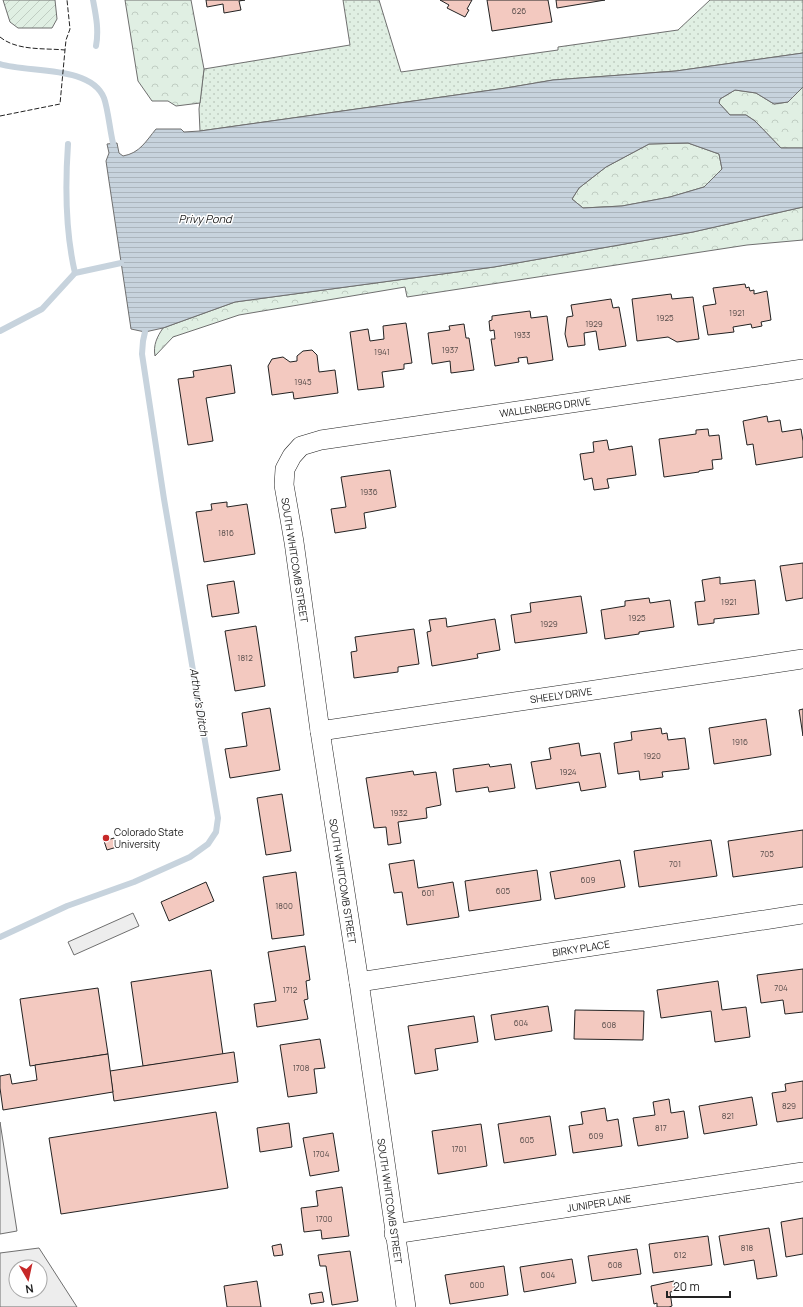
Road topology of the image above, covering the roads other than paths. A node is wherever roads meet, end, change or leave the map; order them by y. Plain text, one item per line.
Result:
1 (803, 369) edge
2 (292, 456) joint
3 (803, 659) edge
4 (320, 731) junction
5 (803, 914) edge
6 (359, 982) junction
7 (803, 1172) edge
8 (394, 1234) junction
9 (406, 1307) edge

1 - 2 street, WALLENBERG DRIVE
2 - 4 street, SOUTH WHITCOMB STREET
3 - 4 street, SHEELY DRIVE
4 - 6 street, SOUTH WHITCOMB STREET
5 - 6 street, BIRKY PLACE
6 - 8 street, SOUTH WHITCOMB STREET
7 - 8 street, JUNIPER LANE
8 - 9 street, SOUTH WHITCOMB STREET

